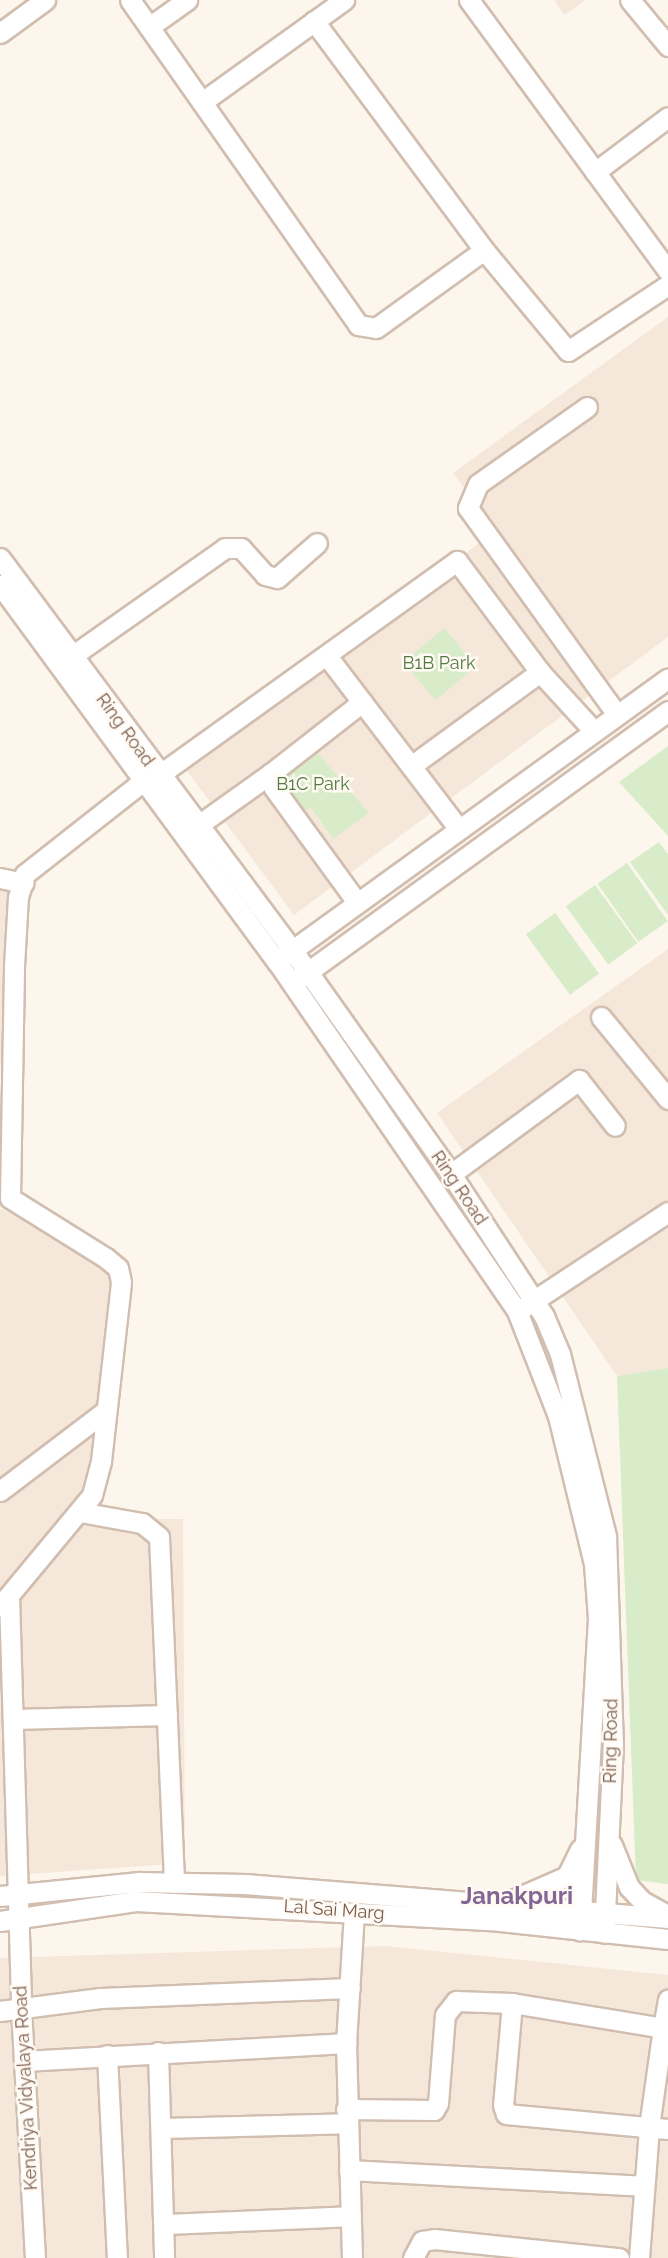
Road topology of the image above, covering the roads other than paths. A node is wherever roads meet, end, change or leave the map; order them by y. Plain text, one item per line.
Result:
1 (45, 0) edge
2 (130, 0) edge
3 (187, 0) edge
4 (344, 0) edge
5 (469, 0) edge
6 (630, 0) edge
7 (314, 21) junction
8 (149, 27) junction
9 (0, 33) edge
10 (668, 46) edge
11 (202, 102) junction
12 (668, 117) edge
13 (595, 172) junction
14 (484, 250) junction
15 (668, 271) edge
16 (668, 285) edge
17 (587, 407) dead end
18 (317, 543) dead end
19 (0, 558) edge
20 (0, 585) edge
21 (72, 656) junction
22 (327, 656) junction
23 (540, 672) junction
24 (667, 680) edge
25 (362, 702) junction
26 (668, 711) edge
27 (616, 713) junction
28 (593, 730) junction
29 (411, 766) junction
30 (157, 774) junction
31 (270, 774) junction
32 (197, 825) junction
33 (458, 828) junction
34 (0, 878) edge
35 (23, 883) junction
36 (356, 901) junction
37 (291, 948) junction
38 (278, 963) junction
39 (7, 967) edge
40 (300, 977) junction
41 (601, 1017) dead end
42 (668, 1099) edge
43 (615, 1126) dead end
44 (451, 1174) junction
45 (5, 1200) edge
46 (668, 1212) edge
47 (534, 1299) junction
48 (517, 1311) junction
49 (104, 1412) junction
50 (0, 1491) edge
51 (80, 1512) junction
52 (4, 1601) edge
53 (604, 1616) junction
54 (167, 1715) junction
55 (13, 1719) junction
56 (8, 1778) edge
57 (608, 1819) junction
58 (587, 1825) junction
59 (174, 1882) junction
60 (10, 1894) edge
61 (503, 1903) junction
62 (582, 1910) junction
63 (354, 1912) junction
64 (606, 1912) junction
65 (668, 1917) edge
66 (9, 1919) edge
67 (580, 1930) junction
68 (604, 1933) junction
69 (668, 1939) edge
70 (350, 1988) junction
71 (668, 1999) edge
72 (512, 2003) junction
73 (21, 2008) junction
74 (0, 2011) edge
75 (665, 2028) edge
76 (346, 2043) junction
77 (158, 2052) junction
78 (107, 2055) junction
79 (24, 2061) junction
80 (662, 2078) edge
81 (347, 2116) junction
82 (162, 2128) junction
83 (658, 2128) edge
84 (349, 2170) junction
85 (642, 2186) junction
86 (351, 2216) junction
87 (163, 2224) junction
88 (35, 2258) edge
89 (117, 2258) edge
90 (164, 2258) edge
91 (352, 2258) edge
92 (413, 2258) edge
93 (619, 2258) edge
94 (639, 2258) edge

1 - 9 street
2 - 8 street
3 - 8 street
4 - 7 street
5 - 13 street
6 - 10 street
7 - 11 street
7 - 14 street
8 - 11 street
11 - 14 street
12 - 13 street
13 - 15 street
14 - 16 street
17 - 27 street
18 - 21 street
19 - 21 street, Ring Road
20 - 30 street, Ring Road
21 - 30 street, Ring Road
22 - 23 street
22 - 25 street
22 - 30 street
23 - 28 street
23 - 29 street
24 - 27 street
25 - 29 street
25 - 31 street
26 - 40 street
27 - 28 street
28 - 33 street
29 - 33 street
30 - 32 street, Ring Road
30 - 35 street
30 - 38 street, Ring Road
31 - 32 street
31 - 36 street
32 - 37 street, Ring Road
33 - 36 street
34 - 35 street
35 - 39 street
36 - 37 street
37 - 38 street
37 - 40 street, Ring Road
38 - 40 street, Ring Road
39 - 45 street
40 - 44 street, Ring Road
40 - 48 street, Ring Road
41 - 42 street
43 - 44 street
44 - 47 street, Ring Road
45 - 49 street
46 - 47 street
47 - 48 street
47 - 53 street, Ring Road
48 - 53 street, Ring Road
49 - 50 street
49 - 51 street
51 - 52 street
51 - 54 street
52 - 55 street, Kendriya Vidyalaya Road
53 - 57 street, Ring Road
53 - 58 street, Ring Road
54 - 55 street
54 - 59 street
55 - 56 street, Kendriya Vidyalaya Road
56 - 60 street, Kendriya Vidyalaya Road
57 - 64 street, Ring Road
57 - 65 street
58 - 61 street
58 - 62 street, Ring Road
59 - 60 street, Lal Sai Marg
59 - 61 street, Lal Sai Marg
60 - 66 street, Kendriya Vidyalaya Road
61 - 62 street, Lal Sai Marg
62 - 64 street, Lal Sai Marg
62 - 67 street, Ring Road
63 - 66 street, Lal Sai Marg
63 - 67 street, Lal Sai Marg
63 - 70 street
64 - 65 street, Lal Sai Marg
64 - 68 street, Ring Road
66 - 73 street, Kendriya Vidyalaya Road
67 - 68 street, Lal Sai Marg
68 - 69 street, Lal Sai Marg
70 - 73 street
70 - 76 street
71 - 75 street
72 - 75 street
72 - 81 street
72 - 83 street
73 - 74 street
73 - 79 street, Kendriya Vidyalaya Road
75 - 80 street
76 - 77 street
76 - 81 street
77 - 78 street
77 - 82 street
78 - 79 street
78 - 89 street
79 - 88 street, Kendriya Vidyalaya Road
80 - 83 street
81 - 82 street
81 - 84 street
82 - 87 street
83 - 85 street
84 - 85 street
84 - 86 street
85 - 94 street
86 - 87 street
86 - 91 street
87 - 90 street
92 - 93 street

